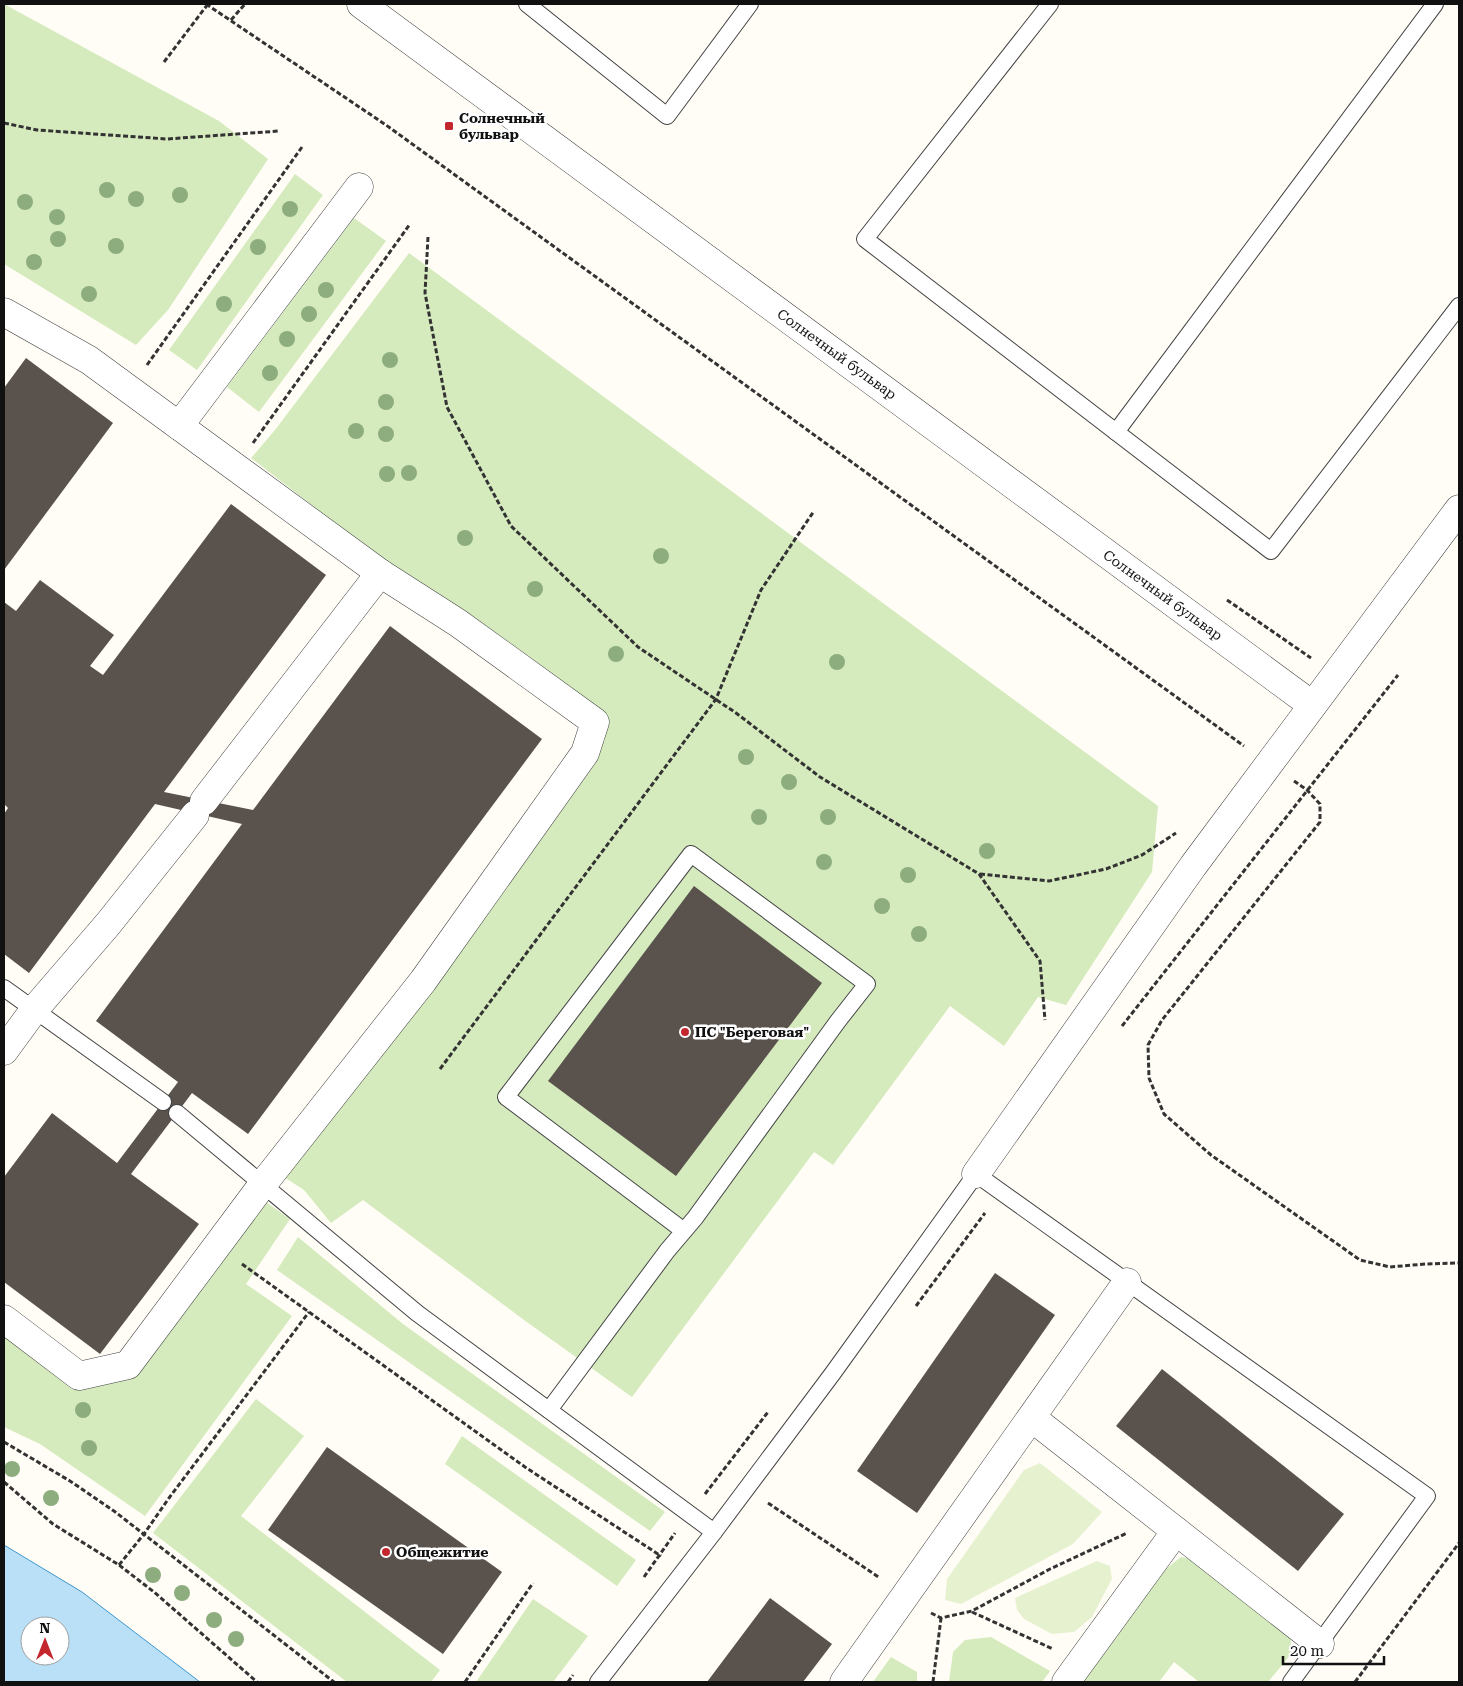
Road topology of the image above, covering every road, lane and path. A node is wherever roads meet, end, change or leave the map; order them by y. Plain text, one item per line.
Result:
1 (208, 4) edge
2 (244, 4) edge
3 (361, 4) edge
4 (527, 4) edge
5 (750, 4) edge
6 (1050, 4) edge
7 (1436, 4) edge
8 (231, 20) junction
9 (164, 62) dead end
10 (4, 122) edge
11 (279, 131) dead end
12 (302, 147) dead end
13 (359, 187) dead end
14 (410, 224) dead end
15 (428, 237) dead end
16 (1459, 306) edge
17 (4, 312) edge
18 (130, 390) junction
19 (179, 426) junction
20 (1116, 432) junction
21 (236, 467) junction
22 (1459, 509) edge
23 (814, 511) dead end
24 (380, 573) junction
25 (1313, 659) dead end
26 (1289, 688) junction
27 (716, 699) junction
28 (1312, 705) junction
29 (1251, 740) dead end
30 (1268, 764) junction
31 (1181, 828) dead end
32 (979, 874) junction
33 (4, 988) edge
34 (34, 1010) junction
35 (1045, 1026) dead end
36 (4, 1051) edge
37 (440, 1069) dead end
38 (163, 1102) dead end
39 (177, 1113) dead end
40 (976, 1174) junction
41 (263, 1184) junction
42 (684, 1231) junction
43 (216, 1246) junction
44 (1459, 1263) edge
45 (1127, 1282) junction
46 (309, 1312) junction
47 (4, 1319) edge
48 (772, 1408) dead end
49 (549, 1410) junction
50 (1032, 1418) junction
51 (4, 1442) edge
52 (4, 1482) edge
53 (768, 1503) dead end
54 (689, 1514) junction
55 (1167, 1525) junction
56 (714, 1532) junction
57 (144, 1534) junction
58 (1459, 1544) edge
59 (659, 1555) junction
60 (119, 1565) junction
61 (682, 1573) junction
62 (533, 1583) dead end
63 (638, 1584) dead end
64 (906, 1596) junction
65 (972, 1612) junction
66 (941, 1618) junction
67 (1320, 1644) junction
68 (1073, 1672) edge
69 (574, 1675) dead end
70 (257, 1682) edge
71 (334, 1682) edge
72 (465, 1682) edge
73 (568, 1682) edge
74 (598, 1682) edge
75 (844, 1682) edge
76 (933, 1682) edge
77 (1291, 1682) edge
78 (1355, 1682) edge

1 - 8 path
1 - 9 path
2 - 8 path
3 - 26 street, Солнечный бульвар
4 - 5 lane
6 - 20 lane
7 - 20 lane
8 - 29 path
10 - 11 path
12 - 18 path
13 - 19 street
14 - 21 path
15 - 27 path
16 - 20 lane
17 - 18 street
18 - 19 street
19 - 21 street
21 - 24 street
22 - 28 street
23 - 27 path
24 - 34 street
24 - 41 street
25 - 26 path
26 - 28 street, Солнечный бульвар
27 - 32 path
27 - 37 path
28 - 30 street
30 - 40 street
30 - 44 path
31 - 32 path
32 - 35 path
33 - 34 lane
34 - 36 street
34 - 38 lane
39 - 41 lane
40 - 45 lane
40 - 56 lane
41 - 43 street
41 - 49 lane
42 - 42 lane
42 - 49 lane
43 - 46 path
43 - 47 street
45 - 50 street
45 - 67 lane
46 - 57 path
46 - 59 path
48 - 54 path
49 - 54 lane
50 - 55 street
50 - 64 street
51 - 57 path
52 - 60 path
53 - 64 path
54 - 56 lane
54 - 59 path
55 - 65 path
55 - 67 street
55 - 68 street
56 - 61 lane
57 - 60 path
57 - 71 path
58 - 78 path
59 - 61 path
59 - 63 path
60 - 70 path
61 - 74 lane
62 - 72 path
64 - 66 path
64 - 75 street
65 - 66 path
65 - 68 path
66 - 76 path
67 - 77 lane
69 - 73 path

